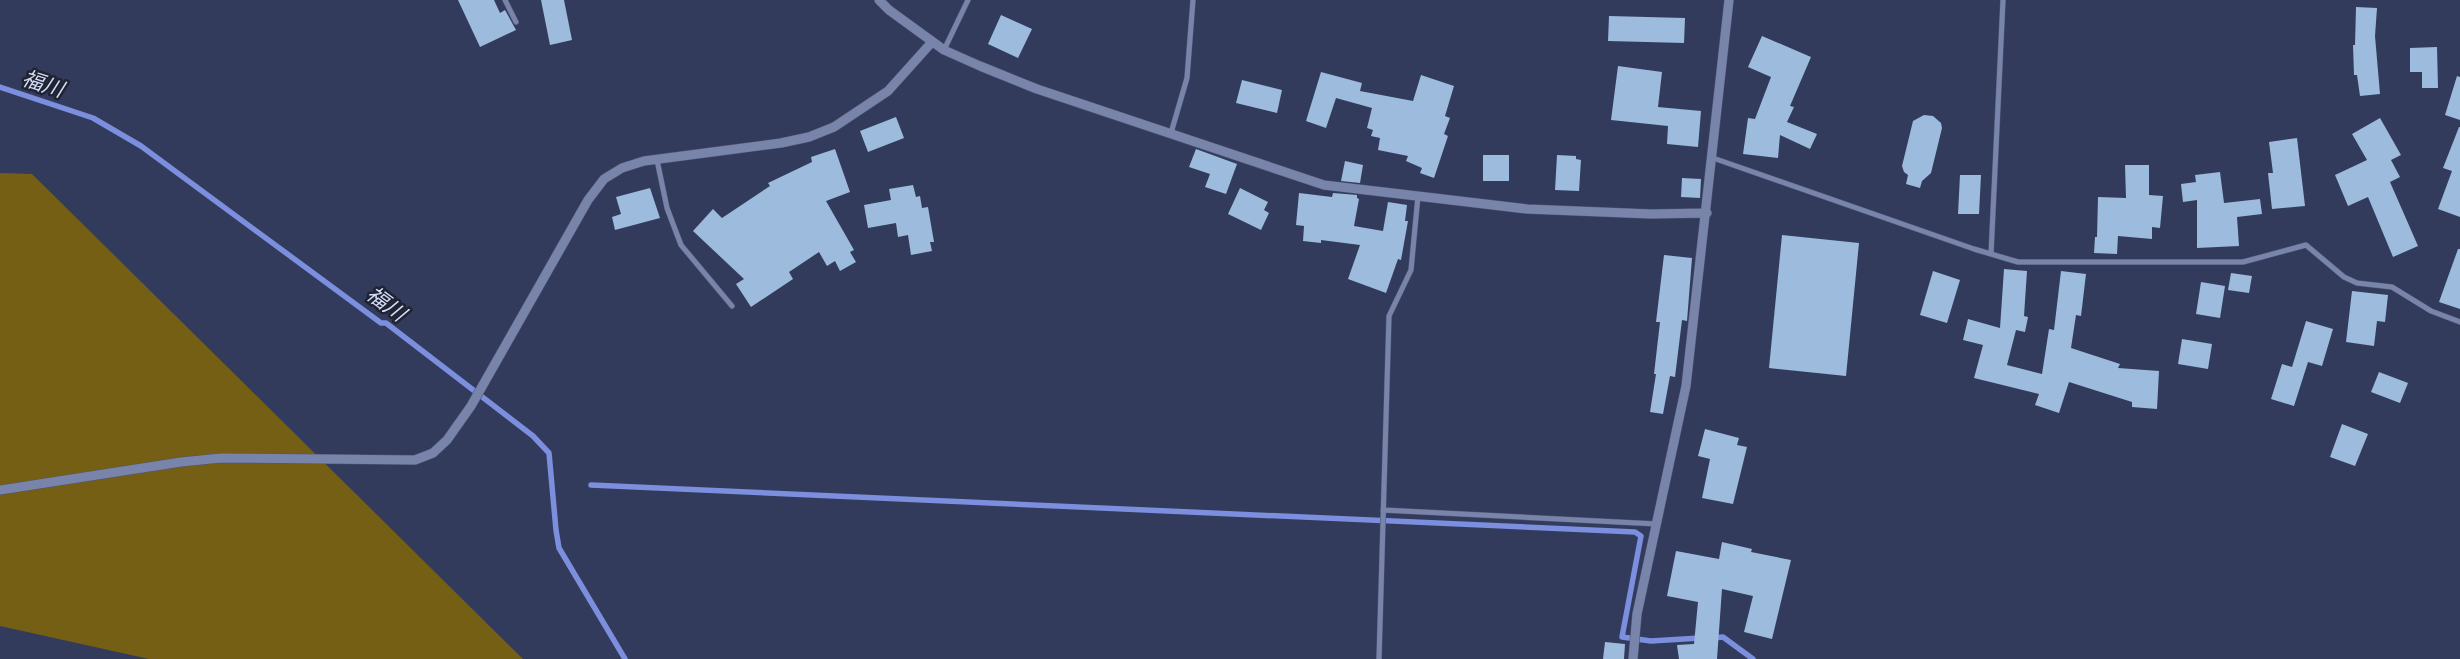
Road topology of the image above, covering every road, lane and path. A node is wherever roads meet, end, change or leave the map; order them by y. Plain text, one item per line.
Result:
1 (505, 0) edge
2 (879, 0) edge
3 (968, 0) edge
4 (1193, 0) edge
5 (1729, 0) edge
6 (2003, 0) edge
7 (516, 22) dead end
8 (932, 42) junction
9 (944, 50) junction
10 (1171, 133) junction
11 (1713, 158) junction
12 (657, 160) junction
13 (1418, 196) junction
14 (1706, 213) junction
15 (1991, 254) junction
16 (732, 306) dead end
17 (2460, 322) edge
18 (0, 490) edge
19 (1383, 510) junction
20 (1657, 524) junction
21 (1379, 659) edge
22 (1633, 659) edge

1 - 7 street
2 - 8 street
3 - 9 street
4 - 10 street
5 - 11 street
6 - 15 street
8 - 9 street
8 - 12 street
9 - 10 street
10 - 13 street
11 - 14 street
11 - 15 street
12 - 16 street
12 - 18 street
13 - 14 street
13 - 19 street
14 - 20 street
15 - 17 street
19 - 20 street
19 - 21 street
20 - 22 street

